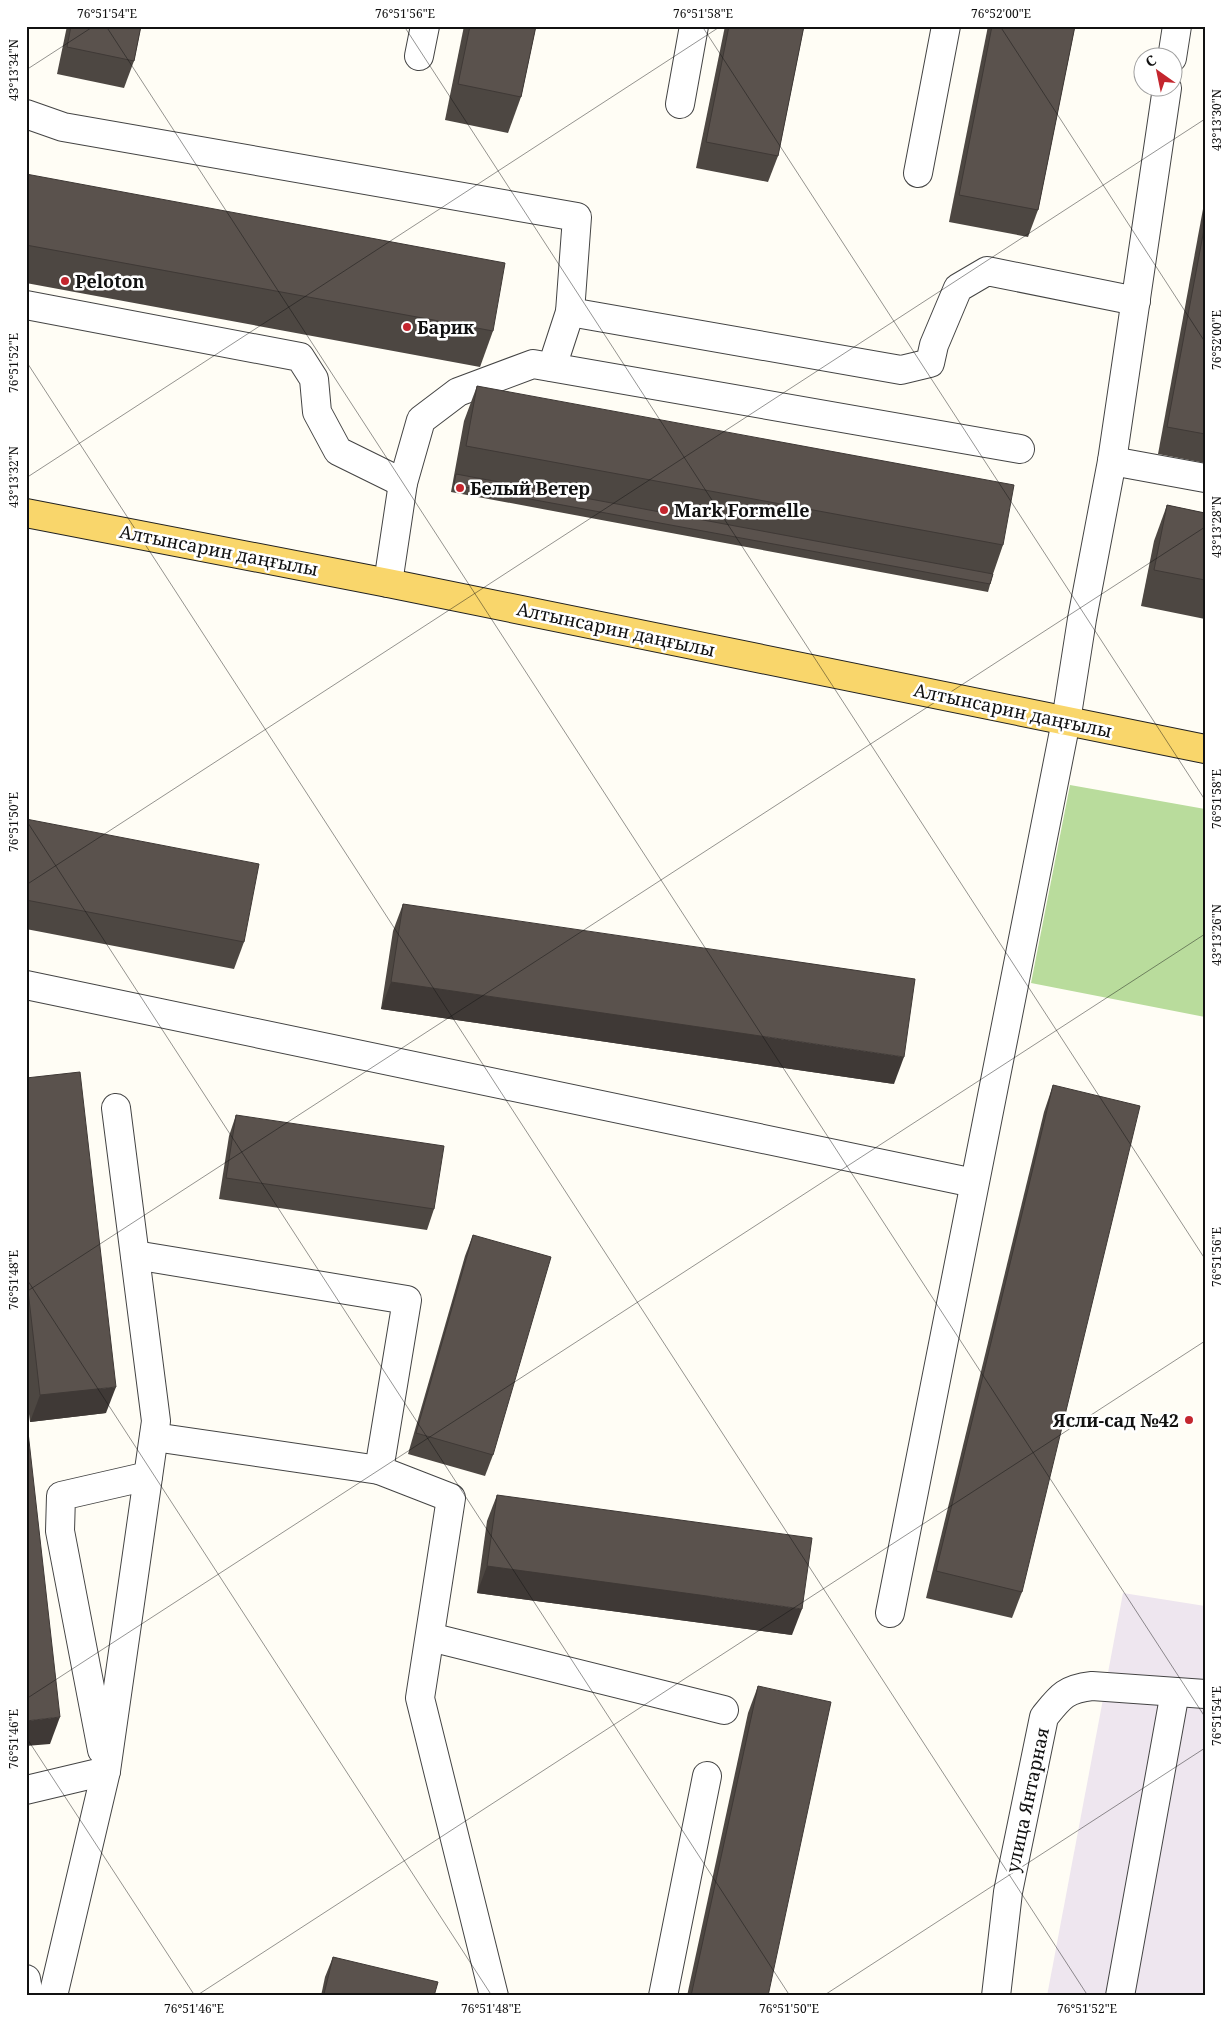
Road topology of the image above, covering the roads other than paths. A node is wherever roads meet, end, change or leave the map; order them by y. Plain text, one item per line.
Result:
1 (425, 26) edge
2 (694, 26) edge
3 (946, 26) edge
4 (1177, 26) edge
5 (1174, 48) edge
6 (419, 56) dead end
7 (1166, 98) edge
8 (680, 104) dead end
9 (26, 114) edge
10 (918, 173) dead end
11 (1136, 301) junction
12 (26, 305) edge
13 (570, 312) junction
14 (552, 367) junction
15 (1020, 449) dead end
16 (1112, 461) junction
17 (1205, 478) edge
18 (403, 483) junction
19 (26, 513) edge
20 (388, 582) junction
21 (1066, 721) junction
22 (1205, 748) edge
23 (26, 985) edge
24 (116, 1108) dead end
25 (974, 1183) junction
26 (135, 1255) junction
27 (154, 1437) junction
28 (379, 1470) junction
29 (148, 1476) junction
30 (890, 1612) dead end
31 (430, 1637) junction
32 (1176, 1692) junction
33 (1205, 1694) edge
34 (724, 1710) dead end
35 (106, 1771) junction
36 (708, 1776) dead end
37 (26, 1790) edge
38 (26, 1979) edge
39 (29, 1996) edge
40 (53, 1996) edge
41 (494, 1996) edge
42 (663, 1996) edge
43 (996, 1996) edge
44 (1120, 1996) edge

1 - 6 street
2 - 8 street
3 - 10 street
4 - 5 street
7 - 11 street
9 - 13 street
11 - 13 street
11 - 16 street
12 - 18 street
13 - 14 street
14 - 15 street
14 - 18 street
16 - 17 street
16 - 21 street
18 - 20 street
19 - 20 main road, Алтынсарин даңғылы
20 - 21 main road, Алтынсарин даңғылы
21 - 22 main road, Алтынсарин даңғылы
21 - 25 street
23 - 25 street
24 - 26 street
25 - 30 street
26 - 27 street
26 - 28 street
27 - 28 street
27 - 29 street
28 - 31 street
29 - 35 street
29 - 35 street
31 - 34 street
31 - 41 street
32 - 33 street, улица Янтарная
32 - 43 street, улица Янтарная
32 - 44 street
35 - 37 street
35 - 40 street
36 - 42 street
38 - 39 street

